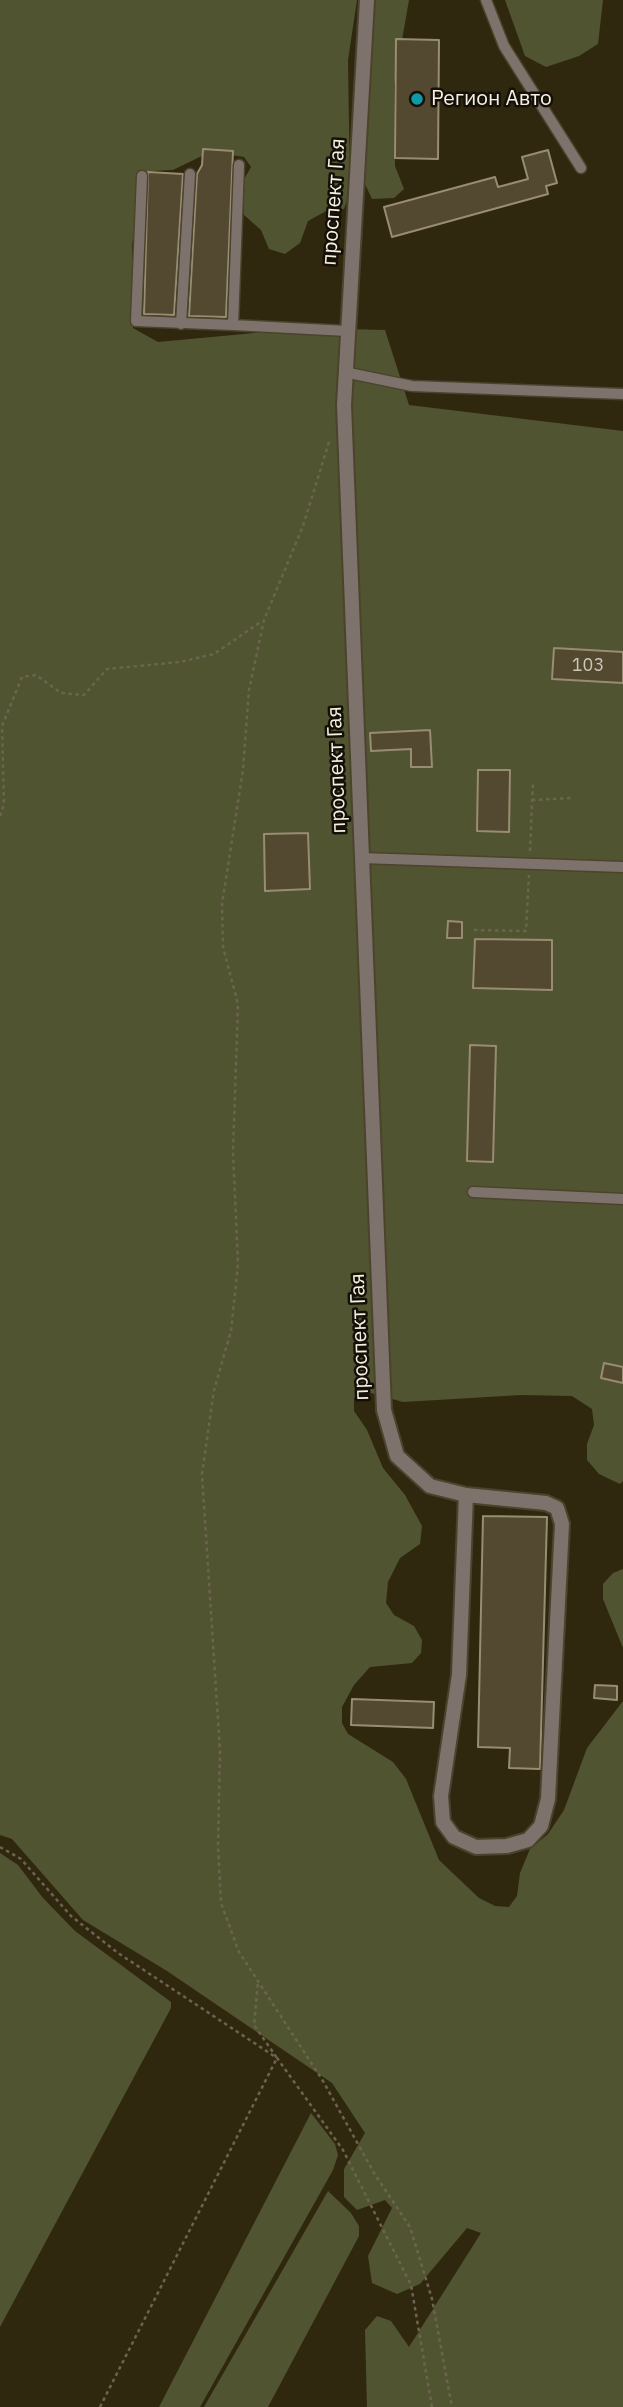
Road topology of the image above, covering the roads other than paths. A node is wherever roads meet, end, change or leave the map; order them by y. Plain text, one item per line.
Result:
1 (367, 0) edge
2 (486, 0) edge
3 (239, 165) dead end
4 (581, 168) dead end
5 (190, 174) dead end
6 (142, 176) dead end
7 (181, 324) junction
8 (233, 325) junction
9 (347, 331) junction
10 (344, 372) junction
11 (623, 394) edge
12 (361, 858) junction
13 (623, 867) edge
14 (473, 1192) dead end
15 (623, 1199) edge
16 (466, 1495) junction

1 - 9 street, проспект Гая
2 - 4 lane
3 - 8 lane
5 - 7 lane
6 - 7 lane
7 - 8 lane
8 - 9 lane
9 - 10 street, проспект Гая
10 - 11 lane
10 - 12 street, проспект Гая
12 - 13 lane
12 - 16 street, проспект Гая
14 - 15 lane
16 - 16 street, проспект Гая

